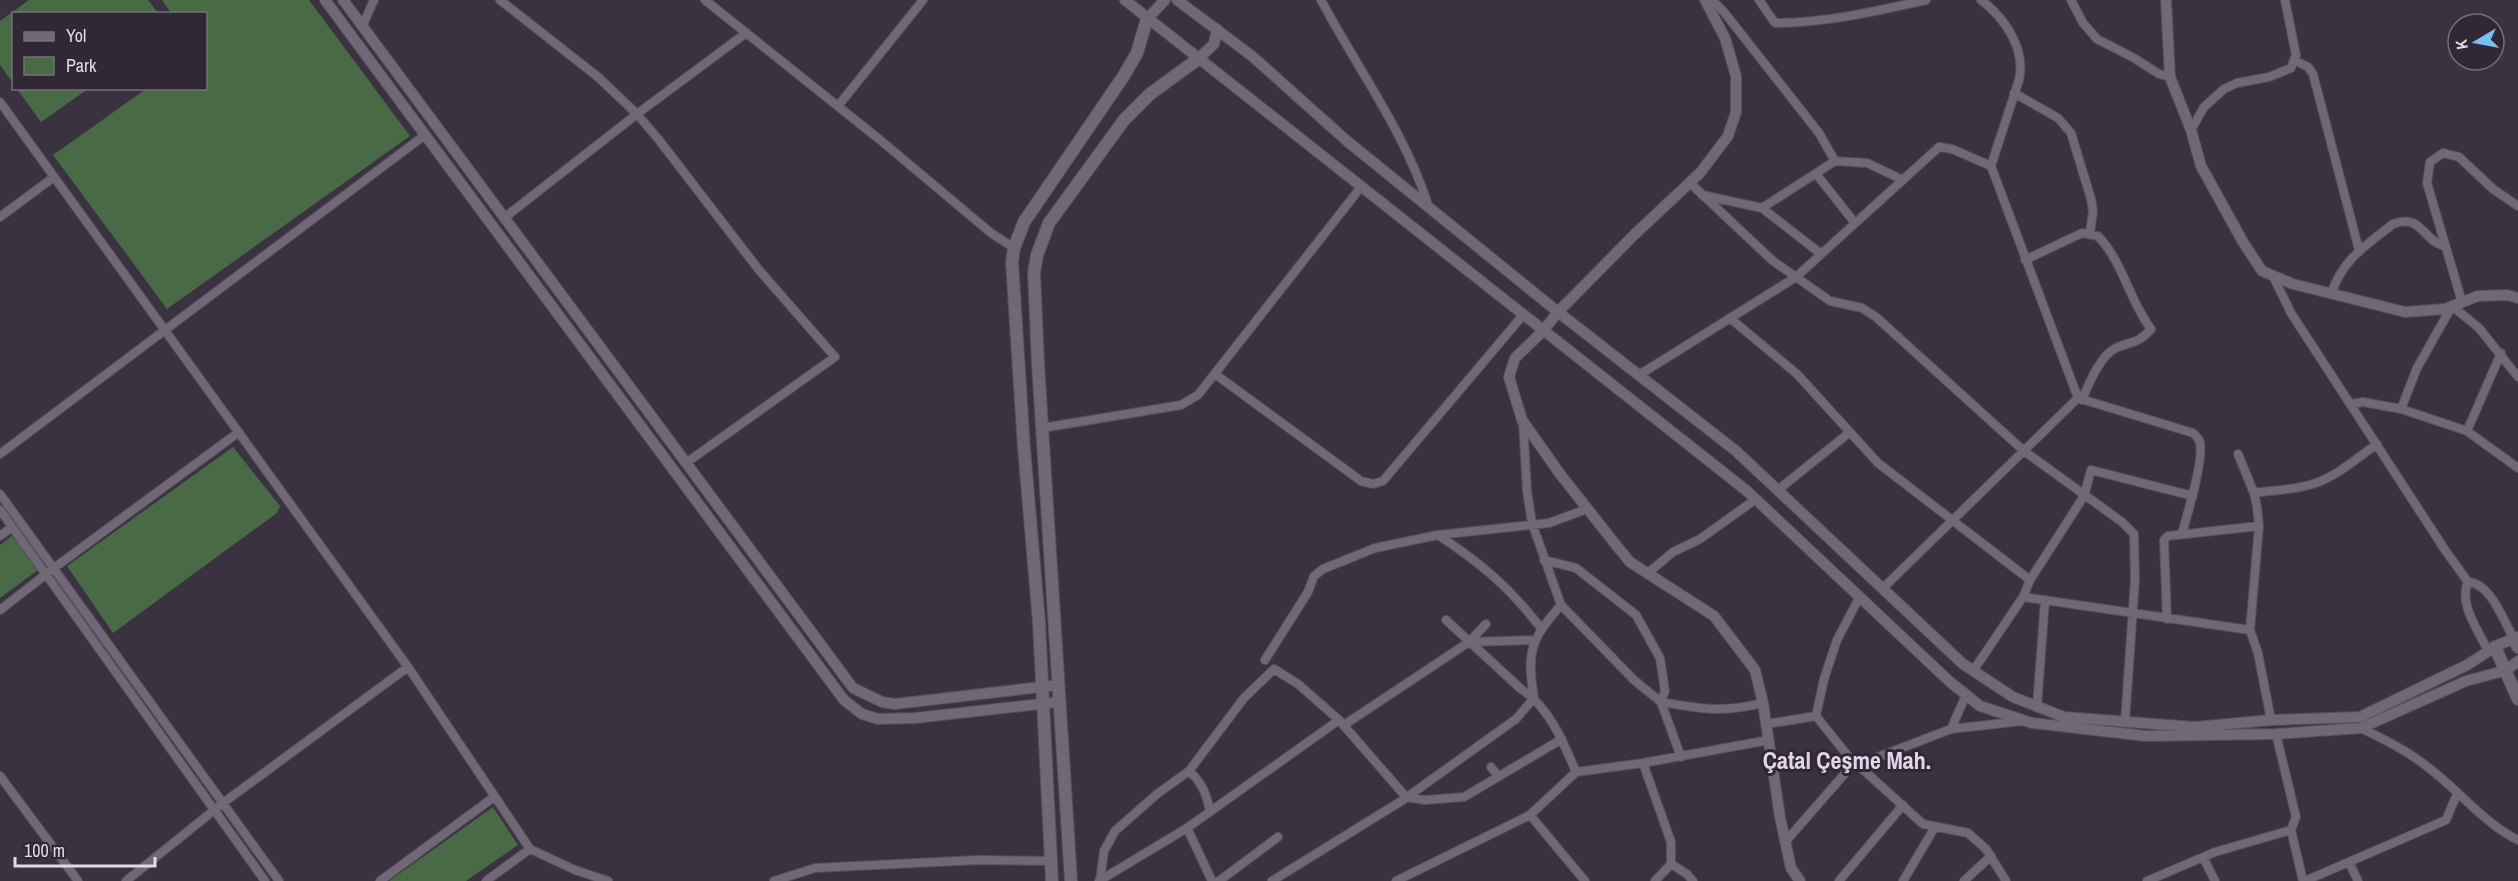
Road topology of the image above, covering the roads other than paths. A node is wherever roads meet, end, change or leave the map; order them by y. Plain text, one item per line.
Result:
1 (325, 0) edge
2 (343, 0) edge
3 (374, 0) edge
4 (500, 0) edge
5 (705, 0) edge
6 (923, 0) edge
7 (1125, 0) edge
8 (1165, 0) edge
9 (1178, 0) edge
10 (1322, 0) edge
11 (1759, 0) edge
12 (1926, 0) edge
13 (1981, 0) edge
14 (2071, 0) edge
15 (2166, 0) edge
16 (2285, 0) edge
17 (1706, 1) edge
18 (1147, 19) junction
19 (362, 27) junction
20 (1217, 29) junction
21 (746, 33) junction
22 (1198, 59) junction
23 (2296, 61) junction
24 (2170, 77) junction
25 (2014, 93) junction
26 (0, 102) edge
27 (838, 106) junction
28 (637, 114) junction
29 (2191, 130) junction
30 (425, 135) junction
31 (1835, 161) junction
32 (1991, 166) junction
33 (1817, 175) junction
34 (54, 177) junction
35 (1903, 180) junction
36 (1689, 183) junction
37 (1361, 187) junction
38 (1701, 195) junction
39 (1428, 205) junction
40 (2518, 206) edge
41 (1762, 208) junction
42 (0, 217) edge
43 (504, 218) junction
44 (1855, 223) junction
45 (2090, 233) junction
46 (2444, 246) junction
47 (1014, 248) junction
48 (2360, 250) junction
49 (1821, 254) junction
50 (2025, 260) junction
51 (2273, 276) junction
52 (1796, 277) junction
53 (2331, 294) junction
54 (2518, 298) edge
55 (2457, 304) junction
56 (1558, 312) junction
57 (1523, 315) junction
58 (1731, 319) junction
59 (164, 330) junction
60 (1543, 331) junction
61 (2501, 353) junction
62 (1215, 374) junction
63 (1639, 375) junction
64 (2518, 377) edge
65 (2080, 399) junction
66 (2350, 404) junction
67 (2401, 409) junction
68 (1523, 422) junction
69 (1042, 428) junction
70 (2467, 431) junction
71 (239, 432) junction
72 (1850, 432) junction
73 (2377, 444) junction
74 (2024, 451) junction
75 (0, 454) edge
76 (2238, 454) dead end
77 (686, 463) junction
78 (2518, 468) edge
79 (1778, 490) junction
80 (2254, 493) junction
81 (0, 494) edge
82 (2084, 496) junction
83 (2193, 496) junction
84 (1756, 499) junction
85 (1587, 509) junction
86 (0, 510) edge
87 (1953, 520) junction
88 (1532, 523) junction
89 (2259, 526) junction
90 (12, 527) junction
91 (2182, 533) junction
92 (1438, 535) junction
93 (0, 536) edge
94 (1544, 560) junction
95 (54, 568) junction
96 (1648, 573) junction
97 (45, 574) junction
98 (2030, 580) junction
99 (2468, 582) junction
100 (1883, 588) junction
101 (2023, 597) junction
102 (1859, 598) junction
103 (2045, 600) junction
104 (1561, 605) junction
105 (0, 610) edge
106 (2133, 613) junction
107 (2167, 619) junction
108 (1446, 620) dead end
109 (1486, 624) dead end
110 (1541, 628) junction
111 (2250, 630) junction
112 (1535, 640) junction
113 (2517, 641) edge
114 (1469, 642) junction
115 (2491, 649) junction
116 (1264, 660) dead end
117 (2518, 661) edge
118 (408, 667) junction
119 (2507, 670) junction
120 (1972, 671) junction
121 (1058, 685) junction
122 (1042, 687) junction
123 (1966, 694) junction
124 (1534, 698) junction
125 (2518, 699) edge
126 (1058, 702) junction
127 (1661, 702) junction
128 (1763, 702) junction
129 (1043, 703) junction
130 (2037, 706) junction
131 (1816, 716) junction
132 (2271, 720) junction
133 (2022, 721) junction
134 (2125, 722) junction
135 (1342, 723) junction
136 (1766, 724) junction
137 (2361, 728) junction
138 (1951, 729) junction
139 (2276, 734) junction
140 (1562, 739) junction
141 (1769, 740) junction
142 (1681, 756) junction
143 (1855, 762) junction
144 (1643, 764) junction
145 (1491, 766) dead end
146 (1189, 771) junction
147 (1576, 772) junction
148 (0, 776) edge
149 (1498, 776) junction
150 (2457, 794) junction
151 (494, 796) junction
152 (1406, 797) junction
153 (223, 804) junction
154 (1903, 806) junction
155 (214, 811) junction
156 (1210, 812) junction
157 (1530, 815) junction
158 (1935, 827) junction
159 (1187, 828) junction
160 (2291, 830) junction
161 (1278, 837) dead end
162 (2518, 840) edge
163 (1785, 842) junction
164 (530, 849) junction
165 (1991, 856) junction
166 (2203, 857) junction
167 (1051, 861) junction
168 (2349, 862) junction
169 (1671, 864) junction
170 (78, 881) edge
171 (126, 881) edge
172 (265, 881) edge
173 (279, 881) edge
174 (380, 881) edge
175 (486, 881) edge
176 (608, 881) edge
177 (774, 881) edge
178 (1052, 881) edge
179 (1071, 881) edge
180 (1099, 881) edge
181 (1212, 881) edge
182 (1219, 881) edge
183 (1272, 881) edge
184 (1396, 881) edge
185 (1586, 881) edge
186 (1655, 881) edge
187 (1693, 881) edge
188 (1800, 881) edge
189 (1839, 881) edge
190 (1903, 881) edge
191 (1964, 881) edge
192 (2006, 881) edge
193 (2147, 881) edge
194 (2216, 881) edge
195 (2304, 881) edge
196 (2358, 881) edge

1 - 30 street
2 - 19 street
3 - 19 street
4 - 28 street
5 - 21 street
6 - 27 street
7 - 18 street
8 - 18 street
9 - 20 street
10 - 39 street
11 - 12 street
13 - 25 street
14 - 24 street
15 - 24 street
16 - 23 street
17 - 31 street
17 - 36 street
18 - 22 street
18 - 47 main road
19 - 43 street
20 - 22 street
20 - 39 street
21 - 27 street
21 - 28 street
22 - 37 street
22 - 69 main road
23 - 29 street
23 - 48 street
24 - 29 street
25 - 32 street
25 - 45 street
26 - 34 street
27 - 47 street
28 - 43 street
28 - 77 street
29 - 51 street
30 - 59 street
30 - 129 street
31 - 33 street
31 - 35 street
32 - 35 street
32 - 50 street
33 - 41 street
33 - 44 street
34 - 42 street
34 - 59 street
35 - 44 street
36 - 38 street
36 - 56 street
37 - 57 street
37 - 62 street
38 - 41 street
38 - 52 street
39 - 56 street
40 - 46 street
41 - 49 street
43 - 77 street
44 - 49 street
45 - 50 street
45 - 65 street
46 - 48 street
46 - 55 street
47 - 122 main road
48 - 53 street
49 - 52 street
50 - 65 street
51 - 53 street
51 - 66 street
52 - 58 street
52 - 74 street
53 - 55 street
54 - 55 street
55 - 61 street
55 - 67 street
56 - 60 street
56 - 63 street
57 - 60 street
57 - 62 street
58 - 63 street
58 - 72 street
59 - 71 street
59 - 75 street
60 - 68 street
60 - 84 street
61 - 64 street
61 - 70 street
62 - 69 street
63 - 79 street
65 - 74 street
65 - 83 street
66 - 67 street
66 - 73 street
67 - 70 street
68 - 85 street
68 - 88 street
69 - 121 main road
70 - 78 street
71 - 95 street
71 - 118 street
72 - 79 street
72 - 87 street
73 - 80 street
73 - 99 street
74 - 82 street
74 - 87 street
76 - 80 street
77 - 122 street
79 - 100 street
80 - 89 street
81 - 95 street
82 - 83 street
82 - 98 street
82 - 106 street
83 - 91 street
84 - 96 street
84 - 102 street
85 - 88 street
85 - 96 street
86 - 90 street
87 - 98 street
87 - 100 street
88 - 92 street
88 - 94 street
89 - 91 street
89 - 111 street
90 - 93 street
90 - 97 street
91 - 107 street
92 - 110 street
92 - 116 street
94 - 104 street
94 - 127 street
95 - 97 street
95 - 153 street
96 - 128 street
97 - 105 street
97 - 155 street
98 - 101 street
99 - 113 street
99 - 115 street
100 - 120 street
101 - 103 street
101 - 120 street
102 - 123 street
102 - 131 street
103 - 106 street
103 - 130 street
104 - 110 street
104 - 127 street
106 - 107 street
106 - 134 street
107 - 111 street
108 - 114 street
109 - 114 street
110 - 112 street
111 - 132 street
112 - 114 street
112 - 124 street
113 - 115 street
114 - 124 street
114 - 135 street
115 - 119 main road
115 - 132 street
117 - 119 street
118 - 151 street
118 - 153 street
119 - 125 main road
119 - 137 street
120 - 130 street
121 - 122 street
121 - 126 main road
122 - 129 main road
123 - 133 street
123 - 138 street
124 - 140 street
124 - 152 street
126 - 129 street
126 - 179 main road
127 - 128 street
127 - 142 street
128 - 136 street
129 - 167 main road
130 - 134 street
131 - 136 street
131 - 143 street
132 - 134 street
133 - 138 street
133 - 139 street
135 - 146 street
135 - 152 street
135 - 156 street
136 - 141 street
137 - 139 street
137 - 150 street
138 - 143 street
139 - 160 street
140 - 147 street
140 - 149 street
141 - 142 street
141 - 163 street
142 - 144 street
143 - 154 street
143 - 163 street
144 - 147 street
144 - 169 street
145 - 149 street
146 - 156 street
146 - 180 street
147 - 157 street
148 - 170 street
149 - 152 street
150 - 162 street
150 - 168 street
151 - 164 street
151 - 174 street
152 - 183 street
153 - 155 street
153 - 173 street
154 - 158 street
154 - 189 street
155 - 171 street
155 - 172 street
156 - 159 street
157 - 184 street
157 - 185 street
158 - 165 street
158 - 190 street
159 - 180 street
159 - 181 street
160 - 166 street
160 - 195 street
161 - 182 street
163 - 188 street
164 - 175 street
164 - 176 street
165 - 191 street
165 - 192 street
166 - 193 street
166 - 194 street
167 - 177 street
167 - 178 main road
168 - 195 street
168 - 196 street
169 - 186 street
169 - 187 street

